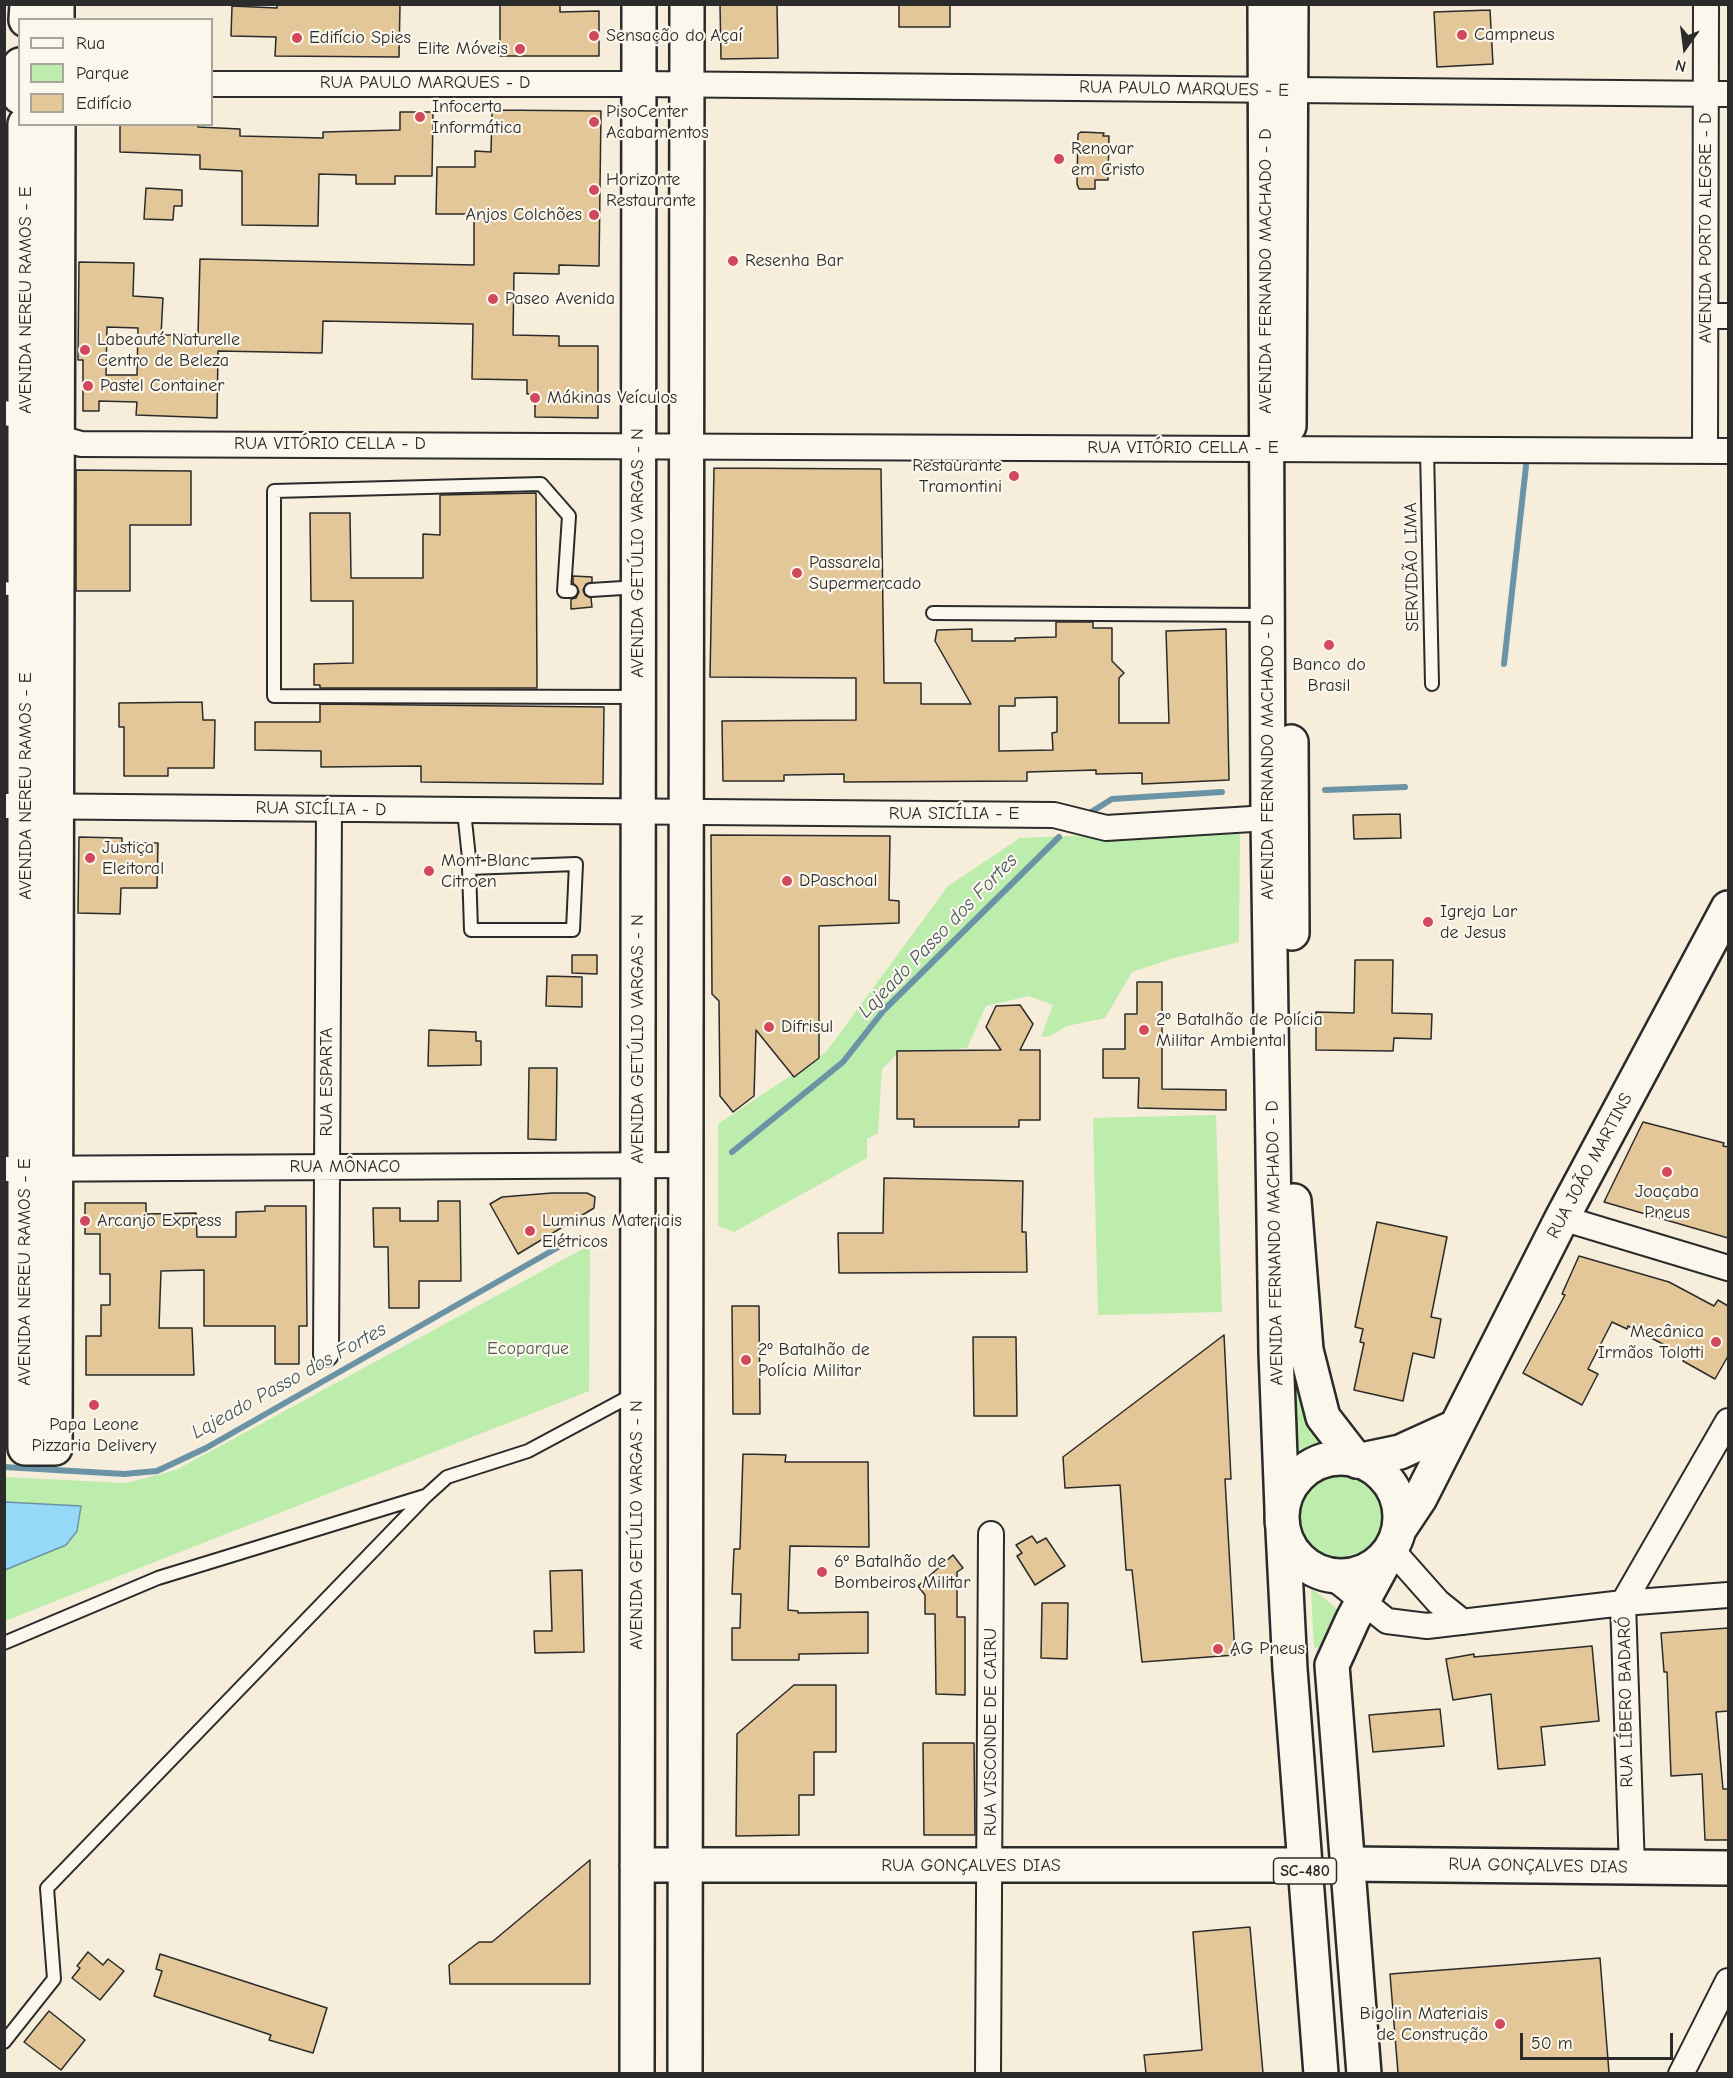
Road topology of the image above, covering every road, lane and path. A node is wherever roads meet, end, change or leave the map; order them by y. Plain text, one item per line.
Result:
1 (639, 4) edge
2 (687, 4) edge
3 (1265, 4) edge
4 (1291, 4) edge
5 (1706, 4) edge
6 (213, 84) edge
7 (639, 84) junction
8 (687, 84) junction
9 (1278, 90) junction
10 (1717, 94) edge
11 (26, 126) edge
12 (58, 126) edge
13 (1717, 232) edge
14 (1717, 316) edge
15 (16, 417) edge
16 (56, 436) junction
17 (638, 445) junction
18 (687, 446) junction
19 (1278, 448) junction
20 (1427, 449) junction
21 (1717, 451) edge
22 (638, 587) junction
23 (591, 590) dead end
24 (571, 591) dead end
25 (34, 593) edge
26 (933, 613) dead end
27 (1268, 615) junction
28 (687, 631) junction
29 (638, 633) junction
30 (1432, 684) dead end
31 (638, 697) junction
32 (29, 806) edge
33 (329, 809) junction
34 (464, 811) junction
35 (638, 813) junction
36 (686, 813) junction
37 (1268, 818) junction
38 (469, 868) junction
39 (1728, 908) edge
40 (638, 1165) junction
41 (686, 1165) junction
42 (327, 1167) junction
43 (28, 1169) edge
44 (1562, 1218) junction
45 (638, 1228) junction
46 (686, 1229) junction
47 (1286, 1244) junction
48 (1728, 1268) edge
49 (326, 1354) dead end
50 (637, 1392) junction
51 (1728, 1421) edge
52 (1455, 1427) junction
53 (40, 1448) dead end
54 (1357, 1461) junction
55 (426, 1496) junction
56 (637, 1513) junction
57 (686, 1514) junction
58 (1283, 1520) junction
59 (991, 1534) dead end
60 (1395, 1538) junction
61 (1330, 1575) junction
62 (637, 1584) junction
63 (686, 1584) junction
64 (1728, 1595) edge
65 (1362, 1602) junction
66 (1623, 1603) junction
67 (1463, 1622) junction
68 (4, 1643) edge
69 (1347, 1864) junction
70 (637, 1865) junction
71 (1305, 1865) junction
72 (685, 1866) junction
73 (991, 1867) junction
74 (1632, 1868) junction
75 (1728, 1868) edge
76 (1728, 1981) edge
77 (4, 2042) edge
78 (636, 2073) edge
79 (685, 2073) edge
80 (988, 2073) edge
81 (1321, 2073) edge
82 (1364, 2073) edge
83 (1681, 2073) edge

1 - 7 street, AVENIDA GETÚLIO VARGAS - N
2 - 8 street
3 - 9 street, AVENIDA FERNANDO MACHADO - D
4 - 9 street, AVENIDA FERNANDO MACHADO - D
5 - 10 street, AVENIDA PORTO ALEGRE - D
6 - 7 street, RUA PAULO MARQUES - D
7 - 8 street, RUA PAULO MARQUES - E
7 - 17 street, AVENIDA GETÚLIO VARGAS - N
8 - 9 street, RUA PAULO MARQUES - E
8 - 18 street
9 - 10 street, RUA PAULO MARQUES - E
9 - 19 street, AVENIDA FERNANDO MACHADO - D
10 - 13 street, AVENIDA PORTO ALEGRE - D
11 - 15 street, AVENIDA NEREU RAMOS - E
12 - 16 street, AVENIDA NEREU RAMOS - E
13 - 14 street, AVENIDA PORTO ALEGRE - D
14 - 21 street, AVENIDA PORTO ALEGRE - D
15 - 16 street, RUA VITÓRIO CELLA - D
15 - 25 street, AVENIDA NEREU RAMOS - E
16 - 17 street, RUA VITÓRIO CELLA - D
16 - 25 street, AVENIDA NEREU RAMOS - E
17 - 18 street, RUA VITÓRIO CELLA - E
17 - 22 street, AVENIDA GETÚLIO VARGAS - N
18 - 19 street, RUA VITÓRIO CELLA - E
18 - 28 street
19 - 20 street, RUA VITÓRIO CELLA - E
19 - 27 street, AVENIDA FERNANDO MACHADO - D
19 - 47 street, AVENIDA FERNANDO MACHADO - D
20 - 21 street, RUA VITÓRIO CELLA - E
20 - 30 lane, SERVIDÃO LIMA
22 - 23 lane
22 - 29 street, AVENIDA GETÚLIO VARGAS - N
24 - 31 lane
25 - 32 street, AVENIDA NEREU RAMOS - E
26 - 27 lane
27 - 37 street, AVENIDA FERNANDO MACHADO - D
28 - 29 street
28 - 36 street
29 - 31 street, AVENIDA GETÚLIO VARGAS - N
31 - 35 street, AVENIDA GETÚLIO VARGAS - N
32 - 33 street, RUA SICÍLIA - D
32 - 43 street, AVENIDA NEREU RAMOS - E
33 - 34 street, RUA SICÍLIA - D
33 - 42 street, RUA ESPARTA
34 - 35 street, RUA SICÍLIA - D
34 - 38 lane
35 - 36 street, RUA SICÍLIA - E
35 - 40 street, AVENIDA GETÚLIO VARGAS - N
36 - 37 street, RUA SICÍLIA - E
36 - 41 street
37 - 47 street, AVENIDA FERNANDO MACHADO - D
38 - 38 lane
39 - 44 street, RUA JOÃO MARTINS
40 - 41 street, RUA MÔNACO
40 - 42 street, RUA MÔNACO
40 - 45 street, AVENIDA GETÚLIO VARGAS - N
41 - 46 street
42 - 43 street, RUA MÔNACO
42 - 49 street, RUA ESPARTA
43 - 53 street, AVENIDA NEREU RAMOS - E
44 - 48 street
44 - 52 street, RUA JOÃO MARTINS
45 - 46 street
45 - 50 street, AVENIDA GETÚLIO VARGAS - N
46 - 57 street
47 - 54 street, AVENIDA FERNANDO MACHADO - D
47 - 58 street, AVENIDA FERNANDO MACHADO - D
50 - 55 lane
50 - 56 street, AVENIDA GETÚLIO VARGAS - N
51 - 66 street, RUA LÍBERO BADARÓ
52 - 54 street
52 - 60 street, RUA JOÃO MARTINS
54 - 58 street
54 - 60 street
55 - 68 lane
55 - 77 lane
56 - 57 street
56 - 62 street, AVENIDA GETÚLIO VARGAS - N
57 - 63 street
58 - 61 street
58 - 71 street, AVENIDA FERNANDO MACHADO - D / SC-480
59 - 73 street, RUA VISCONDE DE CAIRU
60 - 61 street
60 - 65 street
60 - 67 street
61 - 65 street
62 - 63 street
62 - 70 street, AVENIDA GETÚLIO VARGAS - N
63 - 72 street
64 - 66 street
65 - 67 street
65 - 69 street
66 - 67 street
66 - 74 street, RUA LÍBERO BADARÓ
69 - 74 street, RUA GONÇALVES DIAS
69 - 82 street
70 - 72 street, RUA GONÇALVES DIAS
70 - 78 street, AVENIDA GETÚLIO VARGAS - N
71 - 73 street, RUA GONÇALVES DIAS
71 - 81 street, AVENIDA FERNANDO MACHADO - D / SC-480
72 - 73 street, RUA GONÇALVES DIAS
72 - 79 street
73 - 80 street, RUA VISCONDE DE CAIRU
74 - 75 street, RUA GONÇALVES DIAS
76 - 83 street

